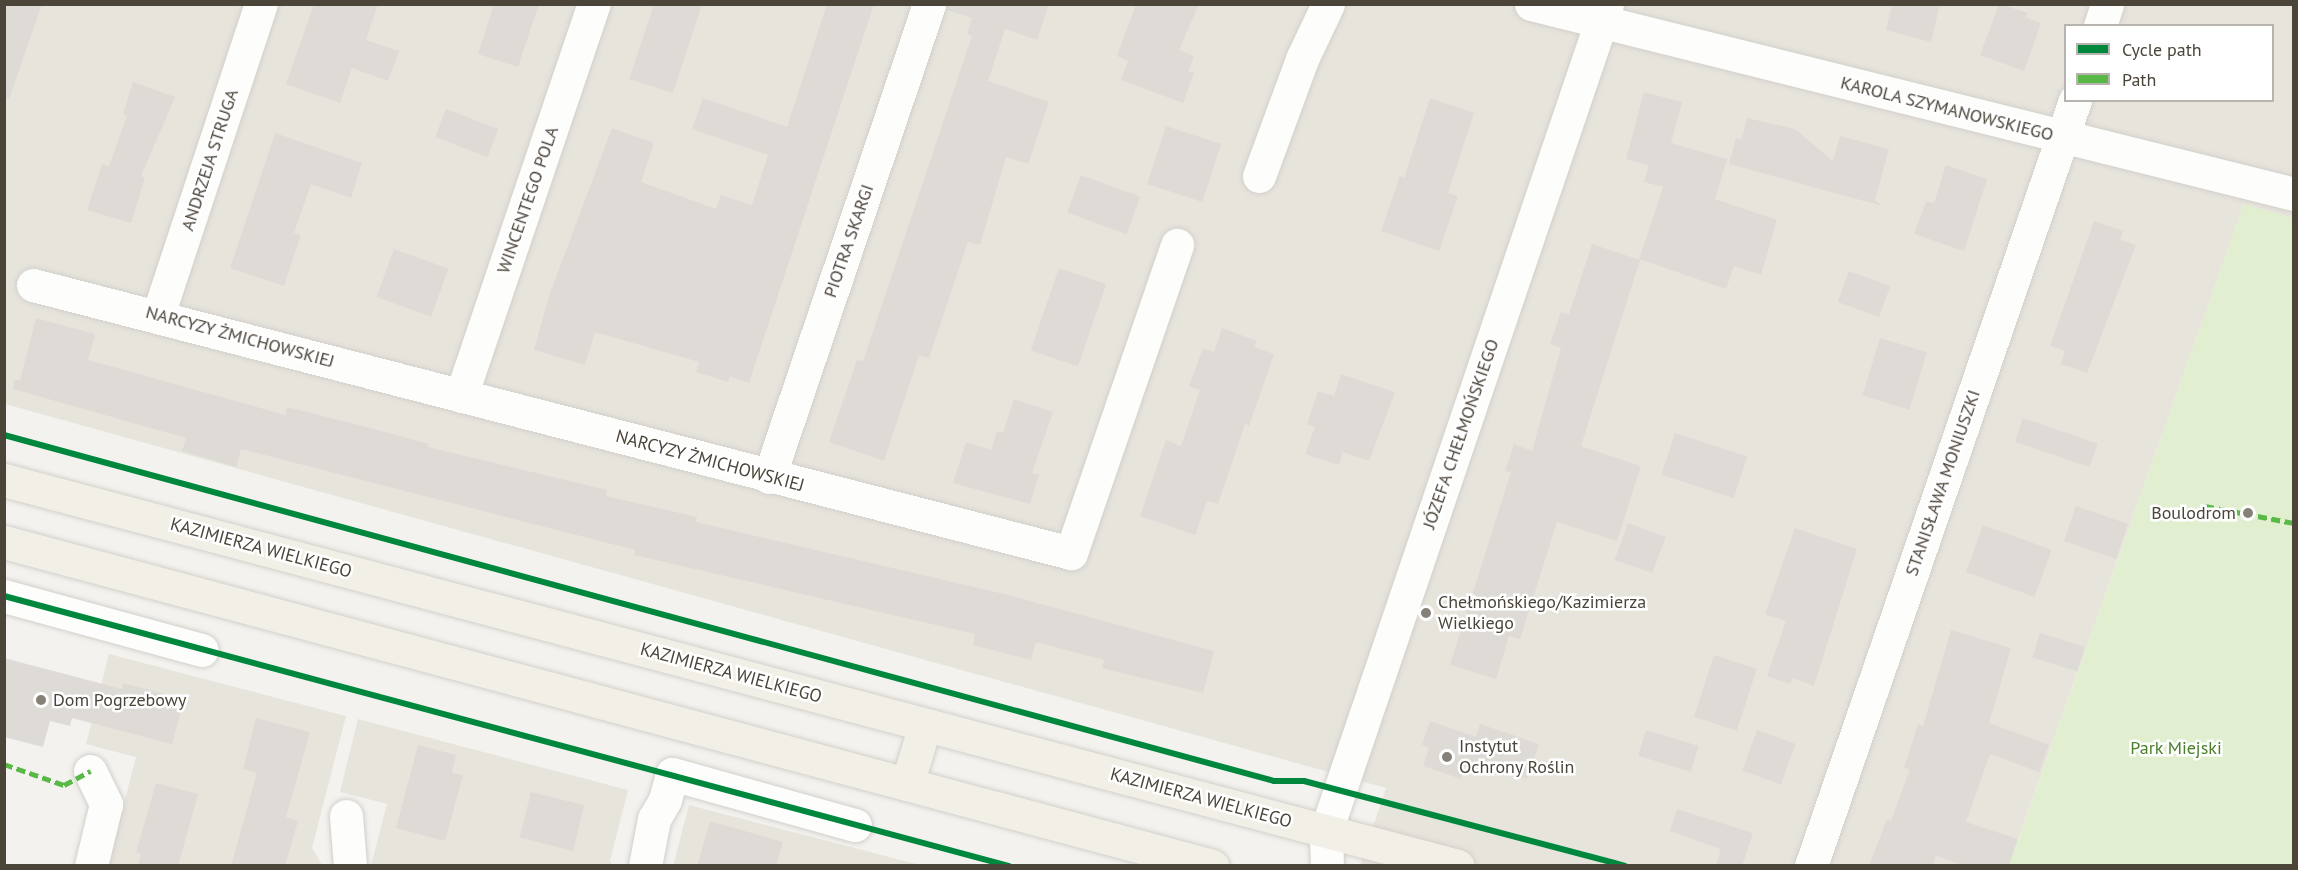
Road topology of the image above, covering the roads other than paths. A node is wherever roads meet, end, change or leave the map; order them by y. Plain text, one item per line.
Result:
1 (261, 4) edge
2 (594, 4) edge
3 (928, 4) edge
4 (1328, 4) edge
5 (1531, 4) edge
6 (2108, 4) edge
7 (1604, 14) edge
8 (2101, 24) edge
9 (2074, 102) edge
10 (2062, 137) junction
11 (1259, 176) dead end
12 (2294, 194) edge
13 (1177, 244) dead end
14 (33, 285) dead end
15 (158, 315) junction
16 (461, 396) junction
17 (770, 477) junction
18 (4, 480) edge
19 (4, 542) edge
20 (4, 596) edge
21 (202, 650) dead end
22 (925, 725) junction
23 (90, 771) dead end
24 (907, 784) junction
25 (345, 816) dead end
26 (855, 825) dead end
27 (1326, 831) junction
28 (91, 866) edge
29 (350, 866) edge
30 (645, 866) edge
31 (1212, 866) edge
32 (1327, 866) edge
33 (1458, 866) edge
34 (1810, 866) edge

1 - 15 street, ANDRZEJA STRUGA
2 - 16 street, WINCENTEGO POLA
3 - 17 street, PIOTRA SKARGI
4 - 11 street
5 - 7 street, KAROLA SZYMANOWSKIEGO
6 - 8 street
7 - 10 street, KAROLA SZYMANOWSKIEGO
7 - 27 street, JÓZEFA CHEŁMOŃSKIEGO
9 - 10 street, STANISŁAWA MONIUSZKI
10 - 12 street, KAROLA SZYMANOWSKIEGO
10 - 34 street, STANISŁAWA MONIUSZKI
13 - 17 street, NARCYZY ŻMICHOWSKIEJ
14 - 15 street, NARCYZY ŻMICHOWSKIEJ
15 - 16 street, NARCYZY ŻMICHOWSKIEJ
16 - 17 street, NARCYZY ŻMICHOWSKIEJ
18 - 22 main road, KAZIMIERZA WIELKIEGO
19 - 24 main road
20 - 21 street
22 - 24 main road
22 - 27 main road, KAZIMIERZA WIELKIEGO
23 - 28 street
24 - 31 main road
25 - 29 street
26 - 30 street
27 - 32 street, JÓZEFA CHEŁMOŃSKIEGO
27 - 33 main road, KAZIMIERZA WIELKIEGO

